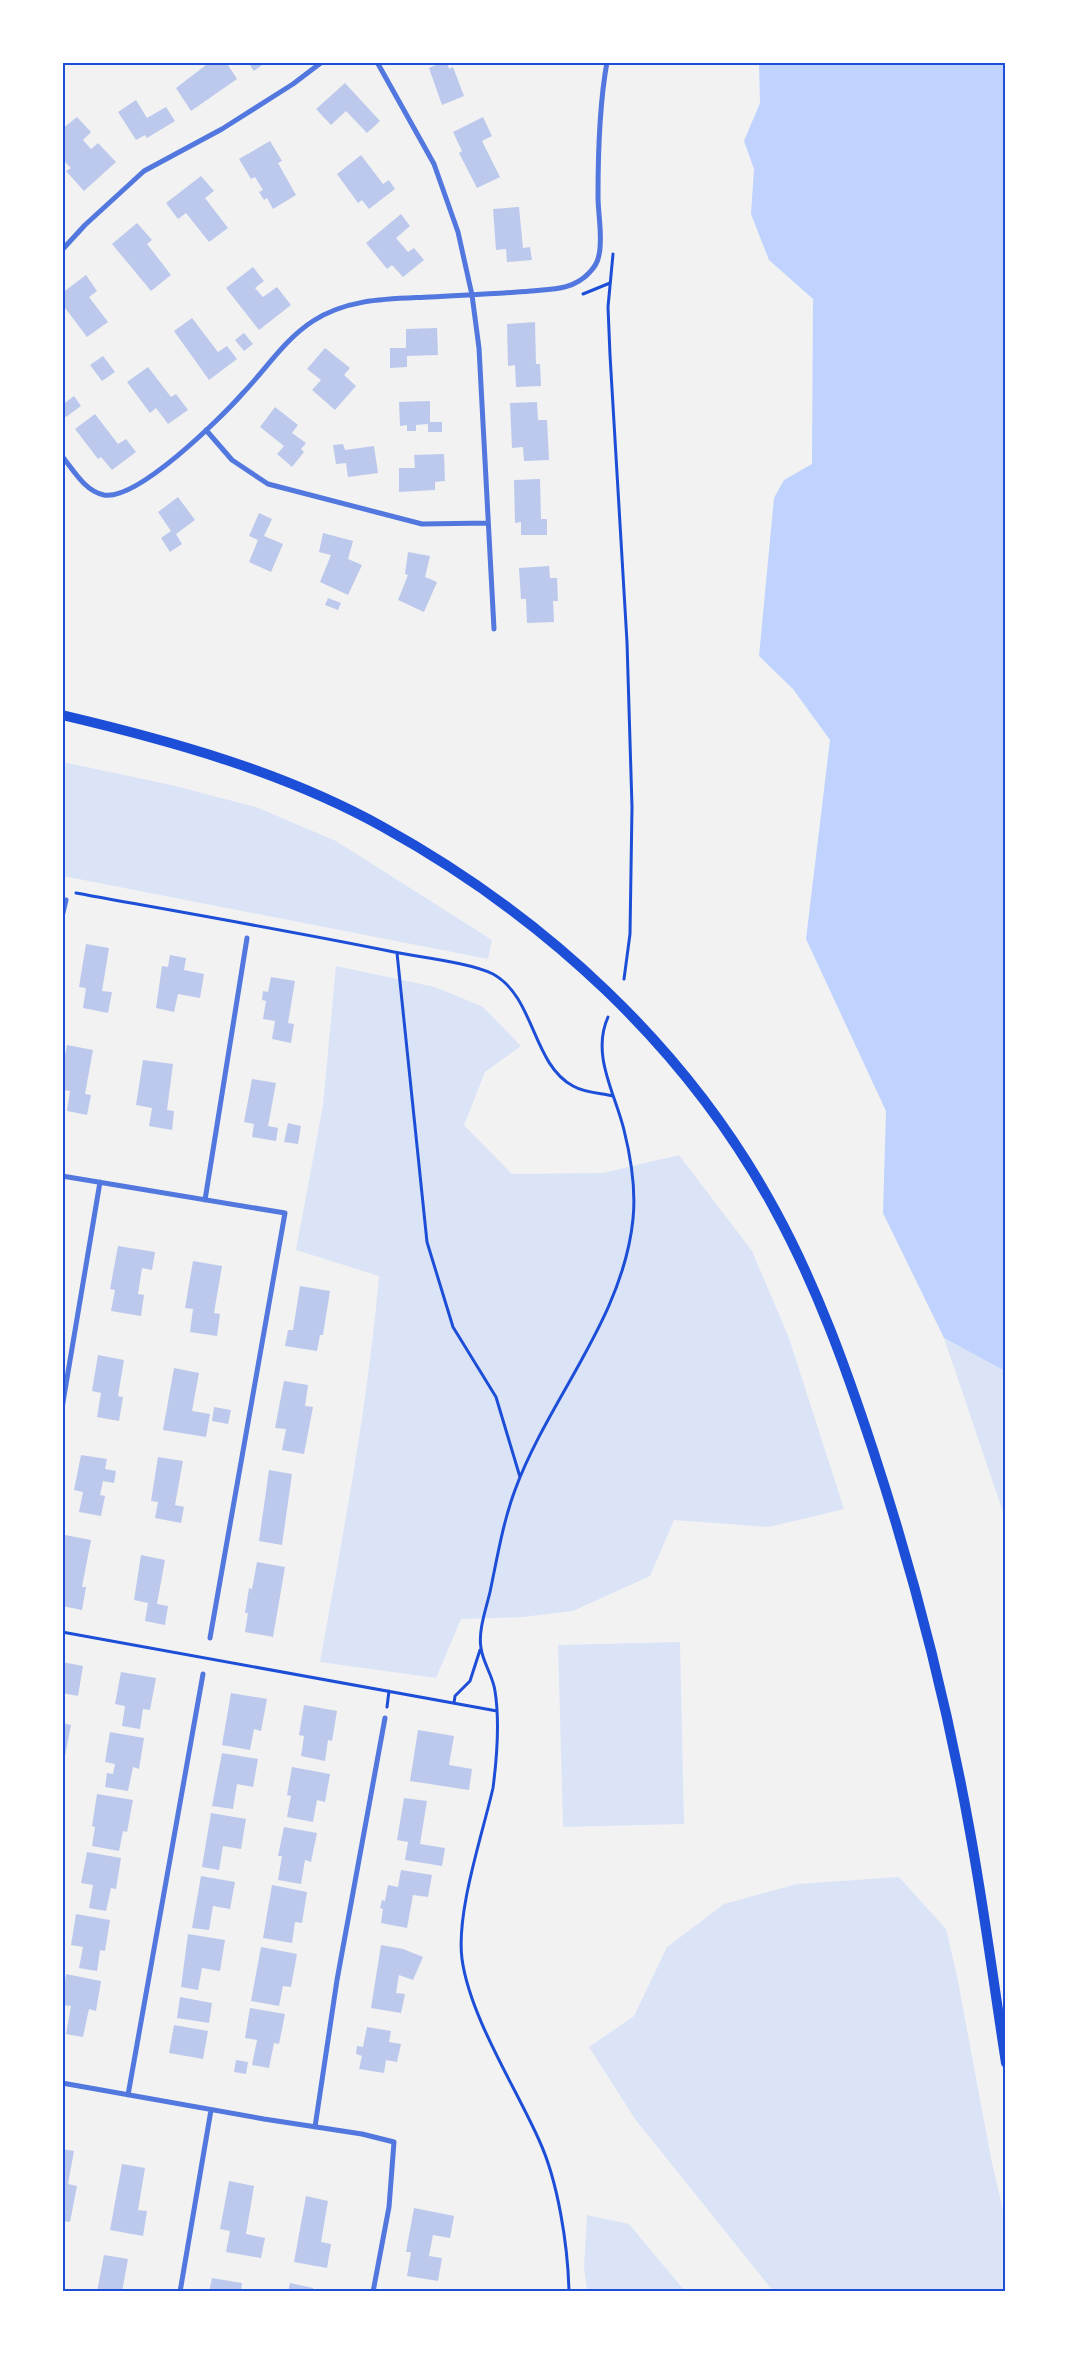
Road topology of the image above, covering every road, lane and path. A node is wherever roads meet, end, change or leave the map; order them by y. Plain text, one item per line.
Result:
1 (322, 62) edge
2 (377, 62) edge
3 (607, 62) edge
4 (612, 246) dead end
5 (62, 250) edge
6 (472, 295) junction
7 (206, 430) junction
8 (62, 456) edge
9 (488, 524) junction
10 (494, 629) dead end
11 (62, 715) edge
12 (67, 892) dead end
13 (66, 900) dead end
14 (62, 917) edge
15 (248, 938) dead end
16 (397, 953) junction
17 (624, 979) dead end
18 (608, 1017) dead end
19 (613, 1096) junction
20 (62, 1176) edge
21 (100, 1182) junction
22 (205, 1200) junction
23 (62, 1408) edge
24 (520, 1478) junction
25 (62, 1632) edge
26 (210, 1638) joint
27 (480, 1648) junction
28 (206, 1658) junction
29 (203, 1674) joint
30 (389, 1691) junction
31 (454, 1703) junction
32 (497, 1711) junction
33 (385, 1718) joint
34 (1006, 2062) edge
35 (62, 2083) edge
36 (128, 2095) junction
37 (212, 2110) junction
38 (315, 2127) junction
39 (180, 2292) edge
40 (373, 2292) edge
41 (569, 2292) edge

1 - 5 street
2 - 6 street
3 - 6 street
4 - 17 path
6 - 7 street
6 - 9 street
7 - 8 street
7 - 9 street
9 - 10 street
11 - 34 main road
12 - 16 path
13 - 14 street
15 - 22 street
16 - 19 path
16 - 24 path
18 - 19 path
19 - 24 path
20 - 21 street
21 - 22 street
21 - 23 street
22 - 26 street
24 - 27 path
25 - 28 path
26 - 28 path
27 - 31 path
27 - 32 path
28 - 29 path
28 - 30 path
29 - 36 street
30 - 31 path
30 - 33 path
31 - 32 path
32 - 41 path
33 - 38 street
35 - 36 street
36 - 37 street
37 - 38 street
37 - 39 street
38 - 40 street

